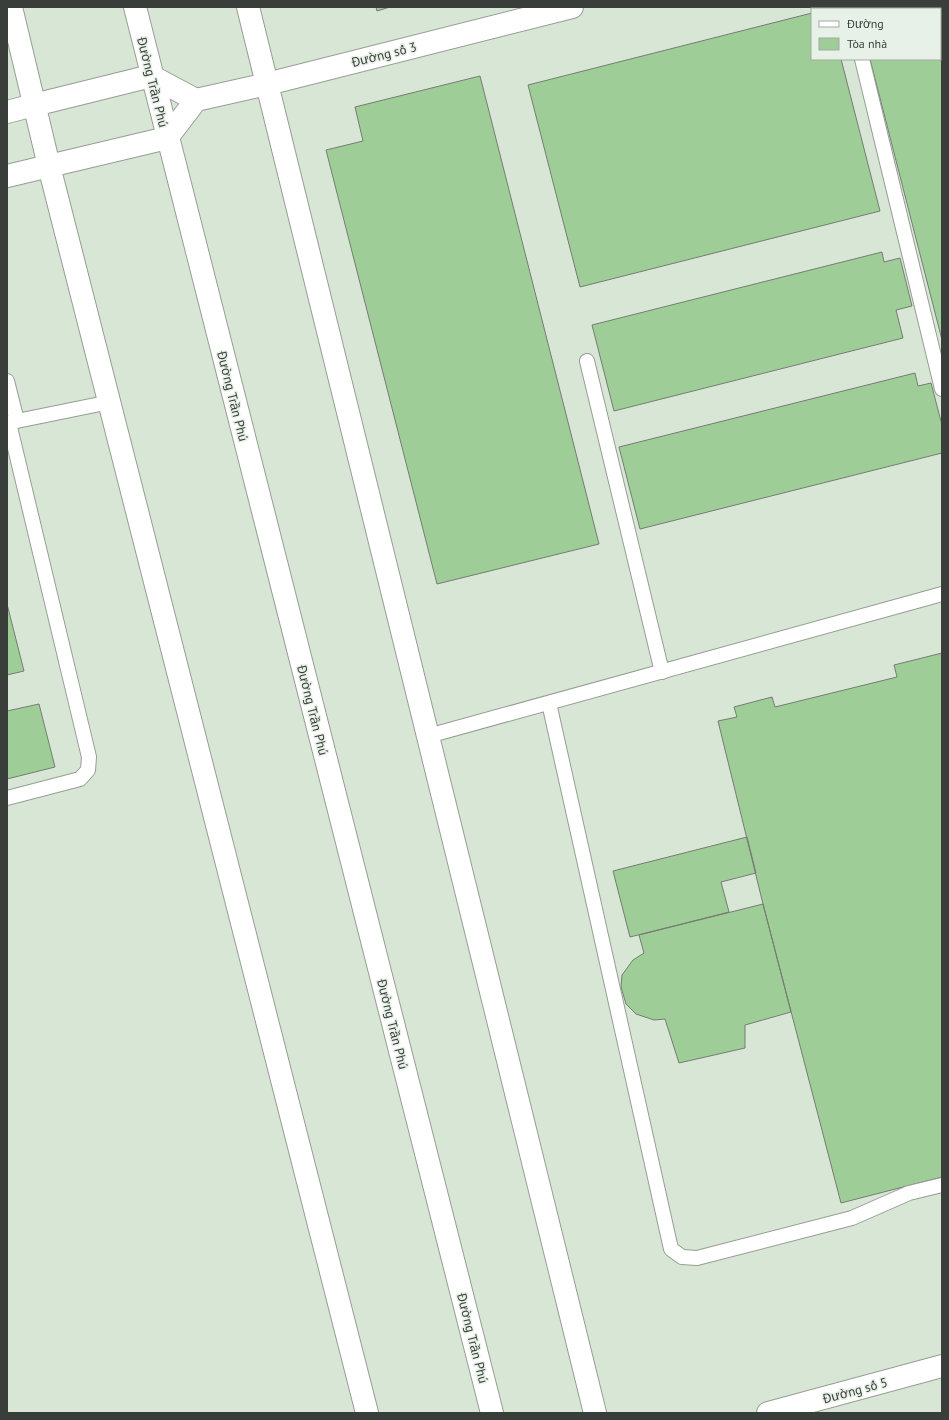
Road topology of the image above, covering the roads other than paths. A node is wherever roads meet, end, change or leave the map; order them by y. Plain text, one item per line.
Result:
1 (11, 7) edge
2 (135, 7) edge
3 (248, 7) edge
4 (572, 7) edge
5 (862, 60) edge
6 (151, 76) junction
7 (267, 84) junction
8 (196, 100) junction
9 (34, 105) junction
10 (7, 112) edge
11 (167, 138) junction
12 (49, 166) junction
13 (7, 176) edge
14 (587, 361) dead end
15 (7, 381) edge
16 (942, 389) edge
17 (110, 402) junction
18 (11, 422) edge
19 (942, 594) edge
20 (662, 672) junction
21 (549, 703) junction
22 (428, 736) junction
23 (7, 798) edge
24 (942, 1185) edge
25 (942, 1366) edge
26 (367, 1413) edge
27 (492, 1413) edge
28 (595, 1413) edge
29 (768, 1413) edge

1 - 9 main road
2 - 6 main road, Đường Trần Phú
3 - 7 main road
4 - 7 main road, Đường số 3
5 - 16 lane
6 - 8 main road
6 - 9 main road
6 - 11 main road, Đường Trần Phú
7 - 8 main road, Đường số 3
7 - 22 main road
8 - 11 main road
9 - 10 main road
9 - 12 main road
11 - 12 main road
11 - 27 main road, Đường Trần Phú
12 - 13 main road
12 - 17 main road
14 - 20 lane
15 - 18 lane
17 - 18 lane
17 - 26 main road
18 - 23 lane
19 - 20 lane
20 - 21 lane
21 - 22 lane
21 - 24 lane
22 - 28 main road
25 - 29 main road, Đường số 5

